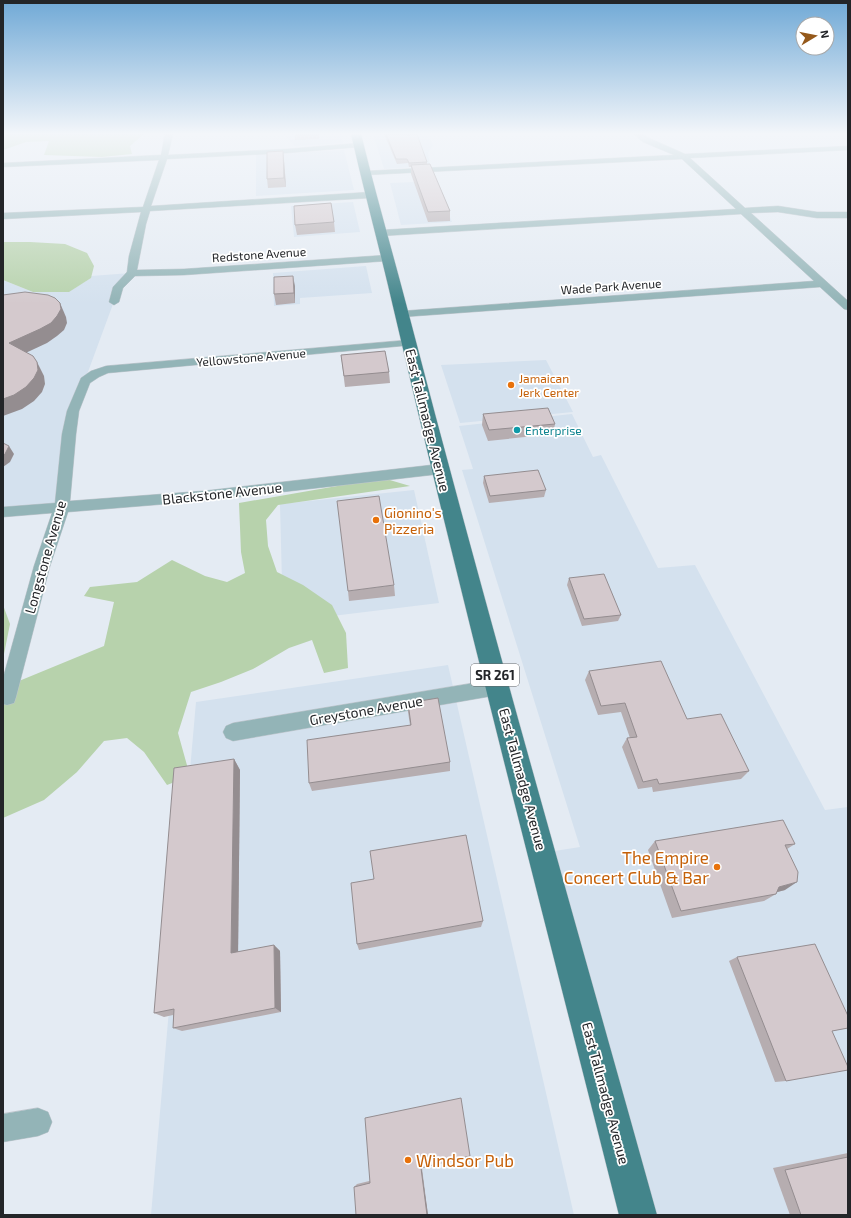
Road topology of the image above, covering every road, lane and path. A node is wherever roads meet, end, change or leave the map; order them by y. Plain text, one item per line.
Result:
1 (153, 191) edge
2 (308, 191) edge
3 (370, 191) edge
4 (721, 191) edge
5 (147, 209) junction
6 (743, 211) junction
7 (848, 215) edge
8 (3, 216) edge
9 (381, 233) junction
10 (387, 258) junction
11 (132, 273) junction
12 (822, 284) junction
13 (114, 302) dead end
14 (848, 308) edge
15 (402, 314) junction
16 (409, 343) junction
17 (95, 374) joint
18 (440, 469) junction
19 (62, 507) junction
20 (3, 512) edge
21 (498, 687) junction
22 (7, 697) dead end
23 (233, 732) dead end
24 (38, 1122) dead end
25 (3, 1128) edge
26 (638, 1215) edge

1 - 5 street
2 - 5 street
3 - 9 main road, East Tallmadge Avenue / SR 261
4 - 6 street
5 - 8 street
5 - 11 street
6 - 7 street
6 - 9 street
6 - 12 street
9 - 10 main road, East Tallmadge Avenue / SR 261
10 - 11 street, Redstone Avenue
10 - 15 main road, East Tallmadge Avenue / SR 261
11 - 13 street
12 - 14 street
12 - 15 street, Wade Park Avenue
15 - 16 main road, East Tallmadge Avenue / SR 261
16 - 17 street, Yellowstone Avenue
16 - 18 main road, East Tallmadge Avenue / SR 261
17 - 19 street, Longstone Avenue
18 - 19 street, Blackstone Avenue
18 - 21 main road, East Tallmadge Avenue / SR 261
19 - 20 street, Blackstone Avenue
19 - 22 street, Longstone Avenue
21 - 23 street, Greystone Avenue
21 - 26 main road, East Tallmadge Avenue / SR 261
24 - 25 street

